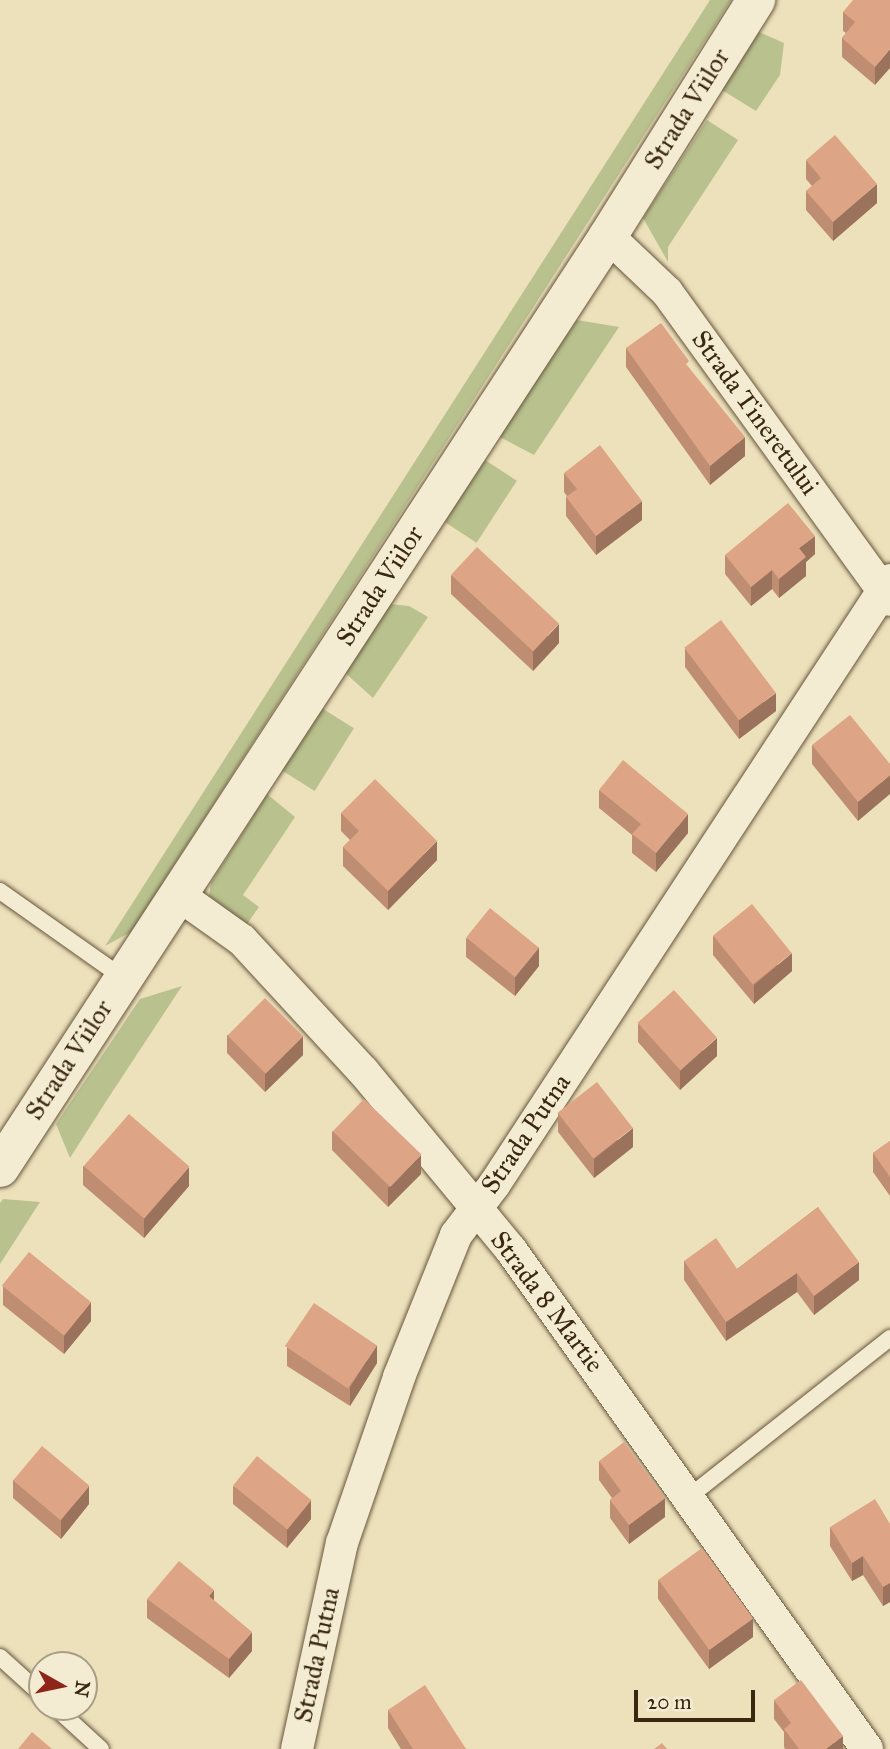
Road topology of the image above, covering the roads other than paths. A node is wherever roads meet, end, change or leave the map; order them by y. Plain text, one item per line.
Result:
1 (755, 0) edge
2 (608, 236) junction
3 (887, 590) edge
4 (0, 891) edge
5 (180, 896) junction
6 (122, 977) junction
7 (0, 1168) edge
8 (475, 1207) junction
9 (890, 1338) edge
10 (690, 1496) junction
11 (0, 1657) edge
12 (28, 1682) edge
13 (70, 1721) edge
14 (101, 1749) edge
15 (297, 1749) edge
16 (867, 1749) edge

1 - 2 street, Strada Viilor
2 - 3 street, Strada Tineretului
2 - 5 street, Strada Viilor
3 - 8 street, Strada Putna
4 - 6 lane
5 - 6 street, Strada Viilor
5 - 8 street, Strada 8 Martie
6 - 7 street, Strada Viilor
8 - 10 street, Strada 8 Martie
8 - 15 street, Strada Putna
9 - 10 lane
10 - 16 street, Strada 8 Martie
11 - 12 lane
13 - 14 lane

